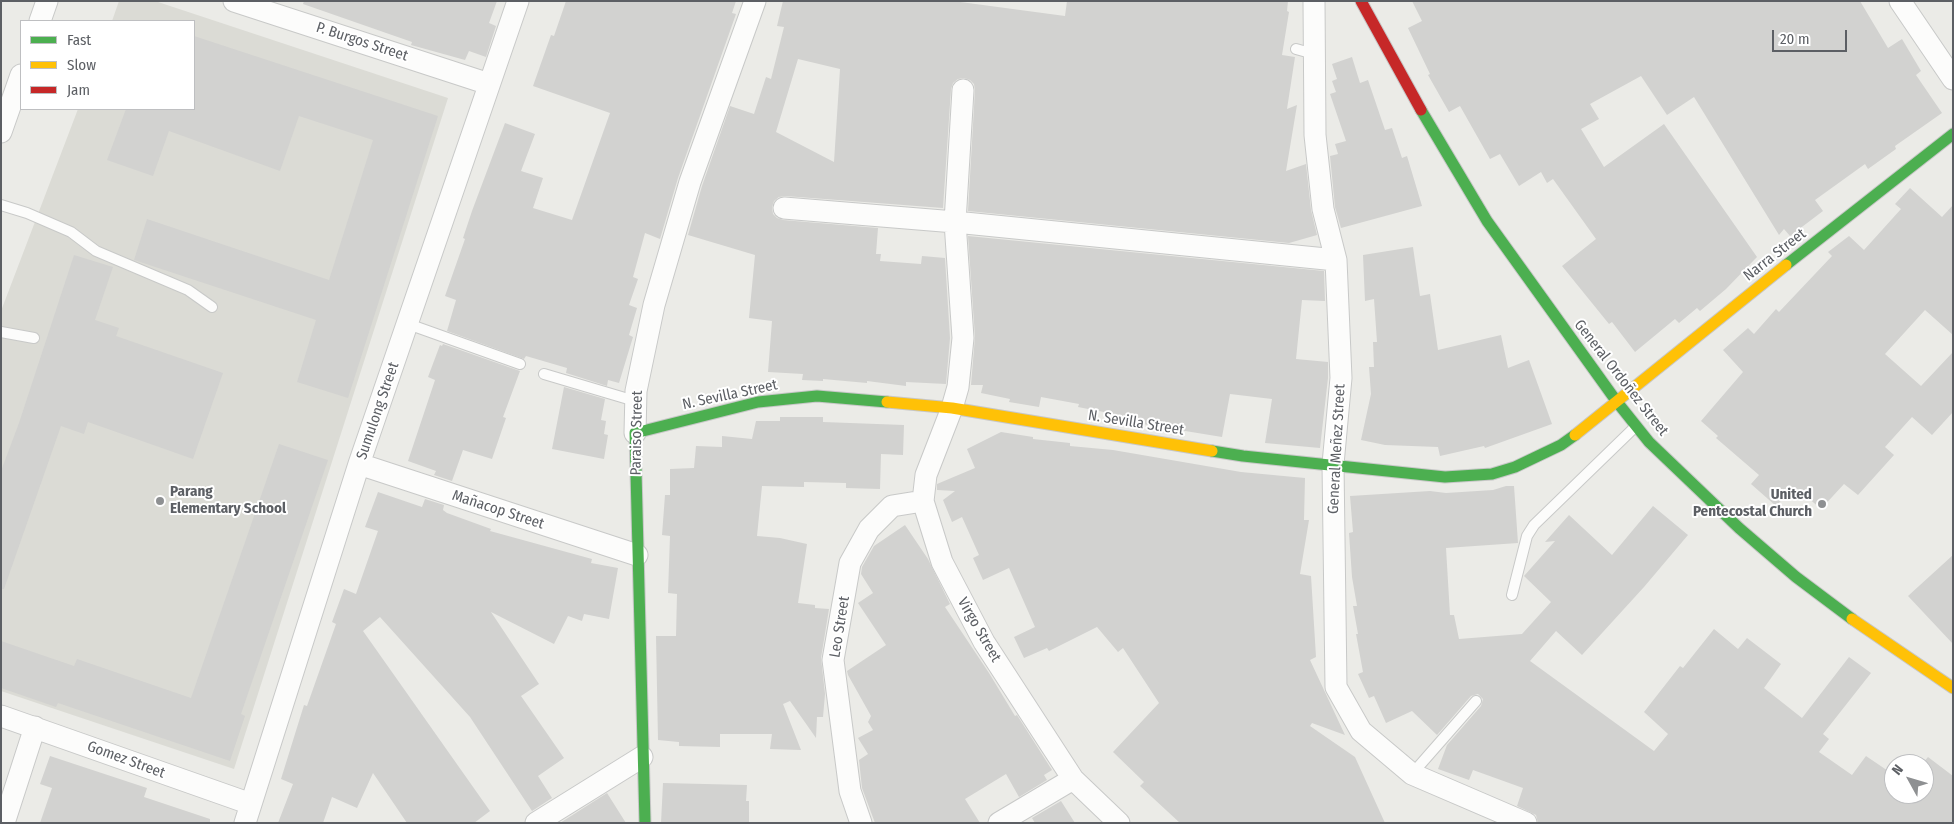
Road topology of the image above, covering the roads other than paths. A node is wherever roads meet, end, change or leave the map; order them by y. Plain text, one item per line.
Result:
1 (47, 1) edge
2 (234, 1) edge
3 (518, 1) edge
4 (755, 1) edge
5 (1314, 1) edge
6 (1361, 1) edge
7 (1900, 1) edge
8 (277, 8) edge
9 (40, 20) edge
10 (20, 78) edge
11 (1953, 79) edge
12 (489, 84) junction
13 (964, 90) dead end
14 (1, 132) edge
15 (1953, 134) edge
16 (1, 205) edge
17 (784, 208) dead end
18 (955, 222) junction
19 (1336, 260) junction
20 (212, 307) dead end
21 (408, 324) junction
22 (1, 332) edge
23 (34, 338) dead end
24 (520, 364) dead end
25 (544, 374) dead end
26 (635, 401) junction
27 (1617, 402) junction
28 (952, 408) junction
29 (1636, 427) junction
30 (635, 433) junction
31 (360, 464) junction
32 (1334, 464) junction
33 (924, 501) junction
34 (637, 555) junction
35 (1512, 595) dead end
36 (1953, 688) edge
37 (1476, 701) dead end
38 (1, 716) edge
39 (35, 727) junction
40 (642, 756) junction
41 (1412, 774) junction
42 (1073, 779) junction
43 (248, 814) edge
44 (4, 823) edge
45 (536, 823) edge
46 (645, 823) edge
47 (861, 823) edge
48 (999, 823) edge
49 (1119, 823) edge
50 (1526, 823) edge

1 - 9 street
2 - 8 street, P. Burgos Street
3 - 12 street, Sumulong Street
4 - 26 street, Paraiso Street
5 - 19 street, General Meñez Street
6 - 27 street, General Ordoñez Street
7 - 11 street
8 - 12 street, P. Burgos Street
10 - 14 street
12 - 21 street, Sumulong Street
13 - 18 street, Virgo Street
15 - 27 street, Narra Street
16 - 20 lane
17 - 18 street
18 - 19 street
18 - 28 street, Virgo Street
19 - 32 street, General Meñez Street
21 - 24 lane
21 - 31 street, Sumulong Street
22 - 23 lane
25 - 26 lane
26 - 30 street, Paraiso Street
27 - 29 street, General Ordoñez Street
27 - 32 street, N. Sevilla Street
28 - 30 street, N. Sevilla Street
28 - 32 street, N. Sevilla Street
28 - 33 street, Virgo Street
29 - 35 lane
29 - 36 street, General Ordoñez Street
30 - 34 street, Paraiso Street
31 - 34 street, Mañacop Street
31 - 43 street, Sumulong Street
32 - 41 street, General Meñez Street
33 - 42 street, Virgo Street
33 - 47 street, Leo Street
34 - 40 street, Paraiso Street
37 - 41 lane
38 - 39 street, Gomez Street
39 - 43 street, Gomez Street
39 - 44 street
40 - 45 street
40 - 46 street, Paraiso Street
41 - 50 street, General Meñez Street
42 - 48 street
42 - 49 street, Virgo Street

